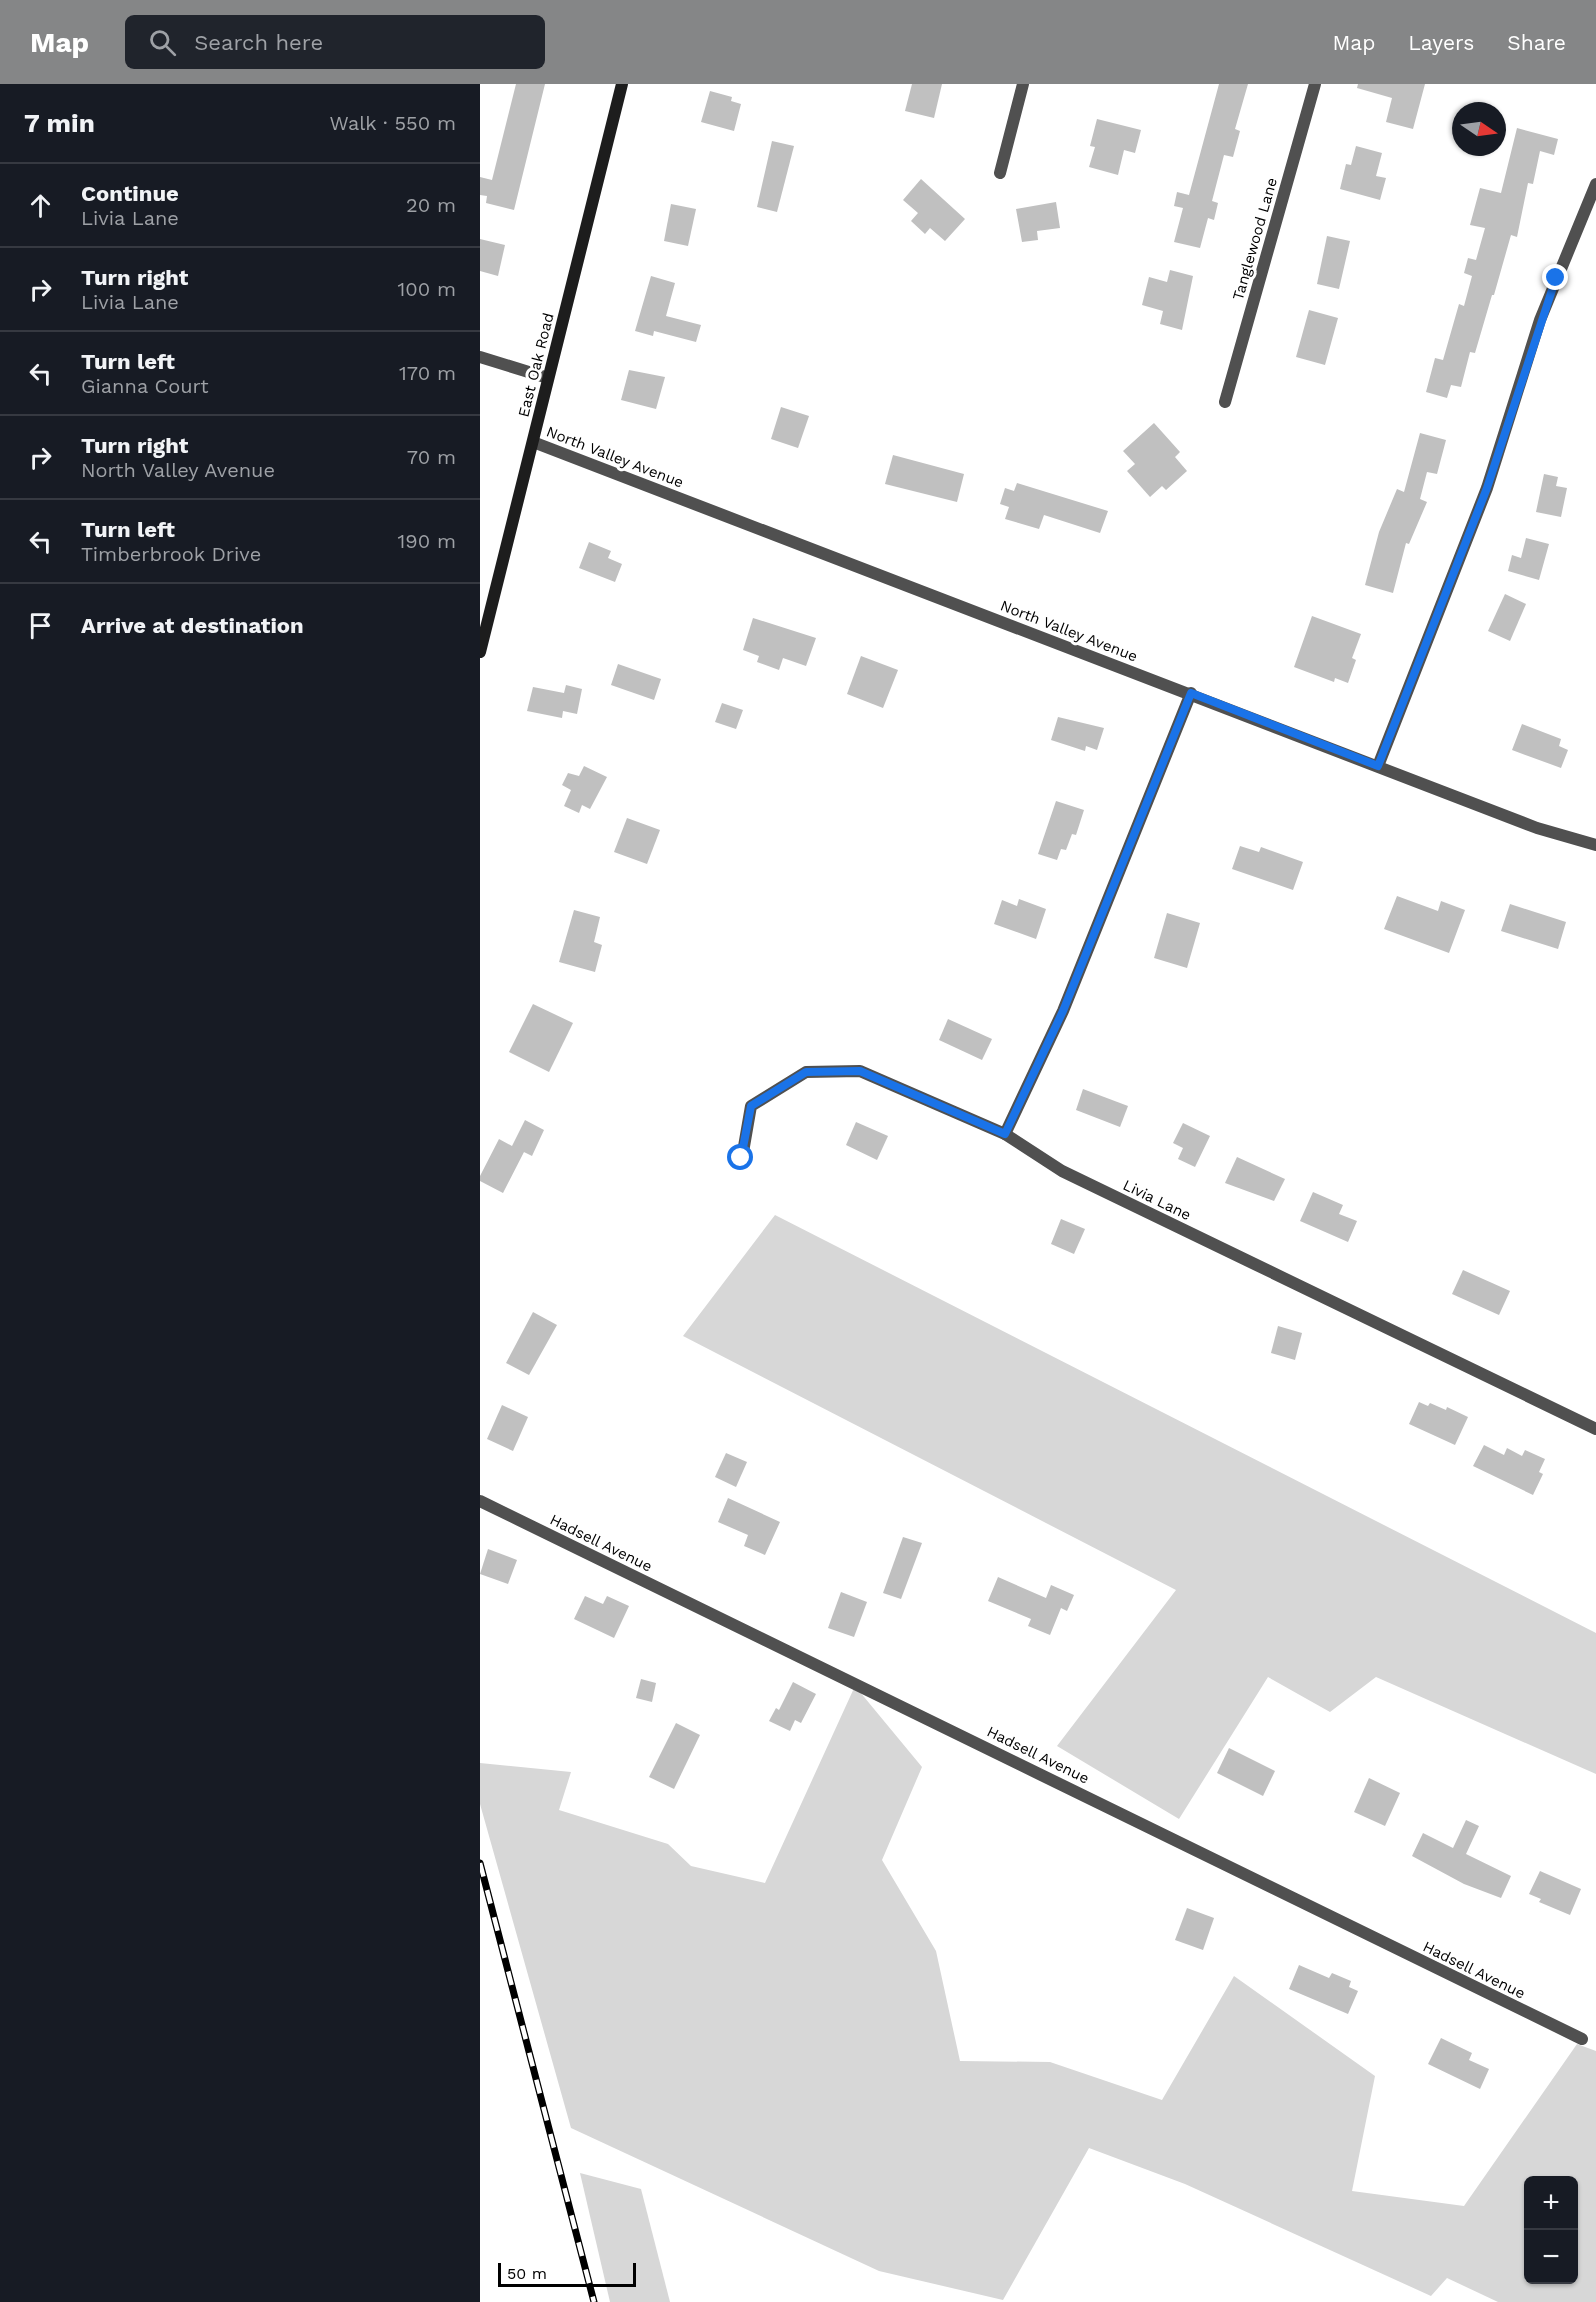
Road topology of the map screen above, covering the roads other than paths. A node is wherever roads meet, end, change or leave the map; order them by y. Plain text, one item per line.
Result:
1 (622, 84) edge
2 (1023, 84) edge
3 (1315, 84) edge
4 (1000, 173) dead end
5 (1596, 184) edge
6 (480, 357) edge
7 (548, 378) junction
8 (1225, 402) dead end
9 (532, 442) junction
10 (480, 652) edge
11 (1191, 693) junction
12 (1378, 766) junction
13 (1596, 845) edge
14 (1005, 1134) junction
15 (741, 1158) dead end
16 (1596, 1429) edge
17 (480, 1501) edge
18 (1582, 2039) dead end

1 - 7 street, East Oak Road
2 - 4 street
3 - 8 street, Tanglewood Lane
5 - 12 street
6 - 7 street
7 - 9 street, East Oak Road
9 - 10 street, East Oak Road
9 - 11 street, North Valley Avenue
11 - 12 street, North Valley Avenue
11 - 14 street
12 - 13 street, North Valley Avenue
14 - 15 street, Livia Lane
14 - 16 street, Livia Lane
17 - 18 street, Hadsell Avenue

